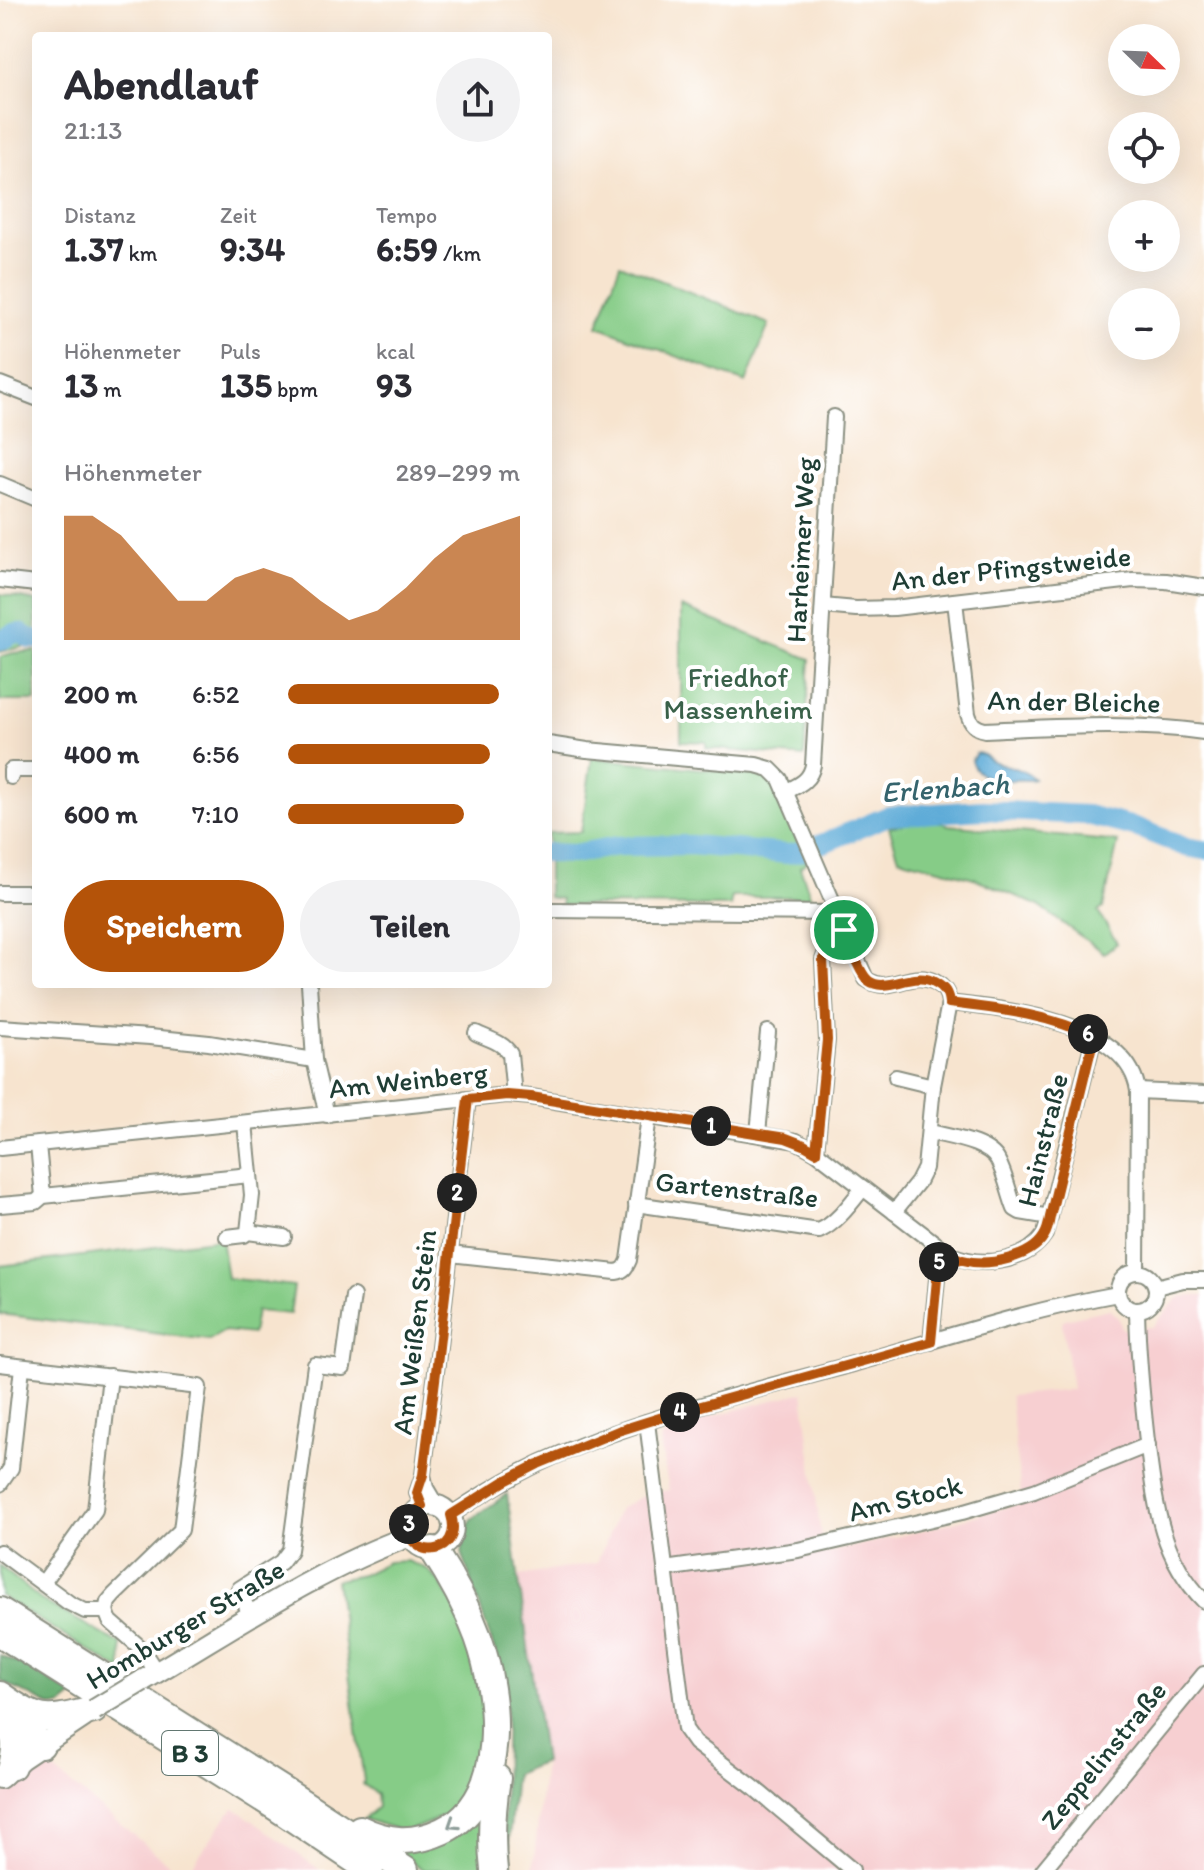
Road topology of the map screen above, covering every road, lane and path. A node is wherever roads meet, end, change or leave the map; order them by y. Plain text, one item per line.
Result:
1 (0, 384) edge
2 (32, 396) edge
3 (834, 417) dead end
4 (0, 484) edge
5 (32, 497) edge
6 (0, 580) edge
7 (32, 584) edge
8 (1204, 587) edge
9 (955, 601) junction
10 (823, 606) junction
11 (1204, 732) edge
12 (552, 745) edge
13 (32, 770) edge
14 (11, 777) dead end
15 (785, 792) junction
16 (0, 893) edge
17 (32, 893) edge
18 (552, 910) edge
19 (836, 913) junction
20 (844, 930) junction
21 (309, 988) edge
22 (949, 1003) junction
23 (0, 1027) edge
24 (768, 1032) dead end
25 (476, 1033) dead end
26 (1094, 1037) junction
27 (314, 1060) junction
28 (896, 1077) dead end
29 (933, 1086) junction
30 (1138, 1091) junction
31 (1204, 1094) edge
32 (514, 1095) junction
33 (468, 1099) junction
34 (327, 1115) junction
35 (649, 1117) junction
36 (245, 1123) junction
37 (930, 1132) junction
38 (758, 1133) junction
39 (38, 1145) junction
40 (0, 1148) edge
41 (816, 1152) junction
42 (250, 1175) junction
43 (863, 1188) junction
44 (43, 1196) junction
45 (636, 1204) junction
46 (0, 1205) edge
47 (894, 1212) junction
48 (1050, 1217) junction
49 (248, 1232) junction
50 (227, 1237) dead end
51 (284, 1237) dead end
52 (940, 1248) junction
53 (450, 1254) junction
54 (1137, 1272) junction
55 (1204, 1280) edge
56 (1156, 1287) junction
57 (1118, 1294) junction
58 (353, 1296) dead end
59 (1137, 1311) junction
60 (931, 1342) junction
61 (0, 1364) edge
62 (22, 1367) junction
63 (110, 1376) junction
64 (647, 1422) junction
65 (1148, 1445) junction
66 (0, 1484) edge
67 (438, 1523) junction
68 (410, 1536) junction
69 (0, 1552) edge
70 (665, 1569) junction
71 (43, 1583) junction
72 (1204, 1601) edge
73 (0, 1611) edge
74 (106, 1611) junction
75 (250, 1615) junction
76 (0, 1633) edge
77 (1204, 1674) edge
78 (150, 1677) junction
79 (0, 1695) edge
80 (94, 1710) junction
81 (8, 1712) edge
82 (41, 1745) junction
83 (6, 1772) edge
84 (295, 1798) junction
85 (370, 1870) edge
86 (405, 1870) edge
87 (494, 1870) edge
88 (852, 1870) edge
89 (1043, 1870) edge

1 - 2 street
3 - 10 street, Harheimer Weg
4 - 5 street
6 - 7 street
8 - 9 street, An der Pfingstweide
9 - 10 street, An der Pfingstweide
9 - 11 street, An der Bleiche
10 - 15 street, Harheimer Weg
12 - 15 street
13 - 14 street
15 - 19 street
16 - 17 street
18 - 19 street
19 - 20 street
20 - 22 street
20 - 41 street
21 - 27 street
22 - 26 street
22 - 29 street
23 - 27 street
24 - 38 street
25 - 32 street
26 - 30 street
26 - 48 street, Hainstraße
27 - 34 street
28 - 29 street
29 - 37 street
30 - 31 street
30 - 54 street
32 - 33 street, Am Weinberg
32 - 35 street, Am Weinberg
33 - 34 street, Am Weinberg
33 - 53 street, Am Weißen Stein
34 - 36 street, Am Weinberg
35 - 38 street, Am Weinberg
35 - 45 street, Gartenstraße
36 - 39 street, Am Weinberg
36 - 42 street
37 - 47 street
37 - 48 street
38 - 41 street, Am Weinberg
39 - 40 street, Am Weinberg
39 - 44 street
41 - 43 street, Hainstraße
42 - 44 street
42 - 49 street
43 - 45 street, Gartenstraße
43 - 47 street, Hainstraße
44 - 46 street
45 - 53 street, Gartenstraße
47 - 52 street, Hainstraße
48 - 52 street, Hainstraße
49 - 50 street
49 - 51 street
52 - 60 street
53 - 67 street, Am Weißen Stein
54 - 56 street
54 - 57 street
55 - 56 street
56 - 59 street
57 - 59 street
57 - 60 street
58 - 75 street
59 - 65 street
60 - 64 street
61 - 62 street
62 - 63 street
62 - 66 street
63 - 71 street
63 - 74 street
64 - 67 street
64 - 70 street
65 - 70 street, Am Stock
65 - 72 street
67 - 68 street
67 - 68 street
67 -> 84 highway
67 - 87 highway
68 - 75 street, Homburger Straße
69 - 71 street
70 - 88 street
71 - 74 street
73 - 84 highway, B 3
74 - 78 street
75 - 78 street, Homburger Straße
76 - 85 highway, B 3
77 - 89 street, Zeppelinstraße
78 - 80 street, Homburger Straße, bridge
79 - 81 highway
80 - 81 highway
80 - 82 street, Homburger Straße
81 - 82 highway
81 - 83 highway
82 - 83 street, Homburger Straße
84 - 86 highway, B 3

